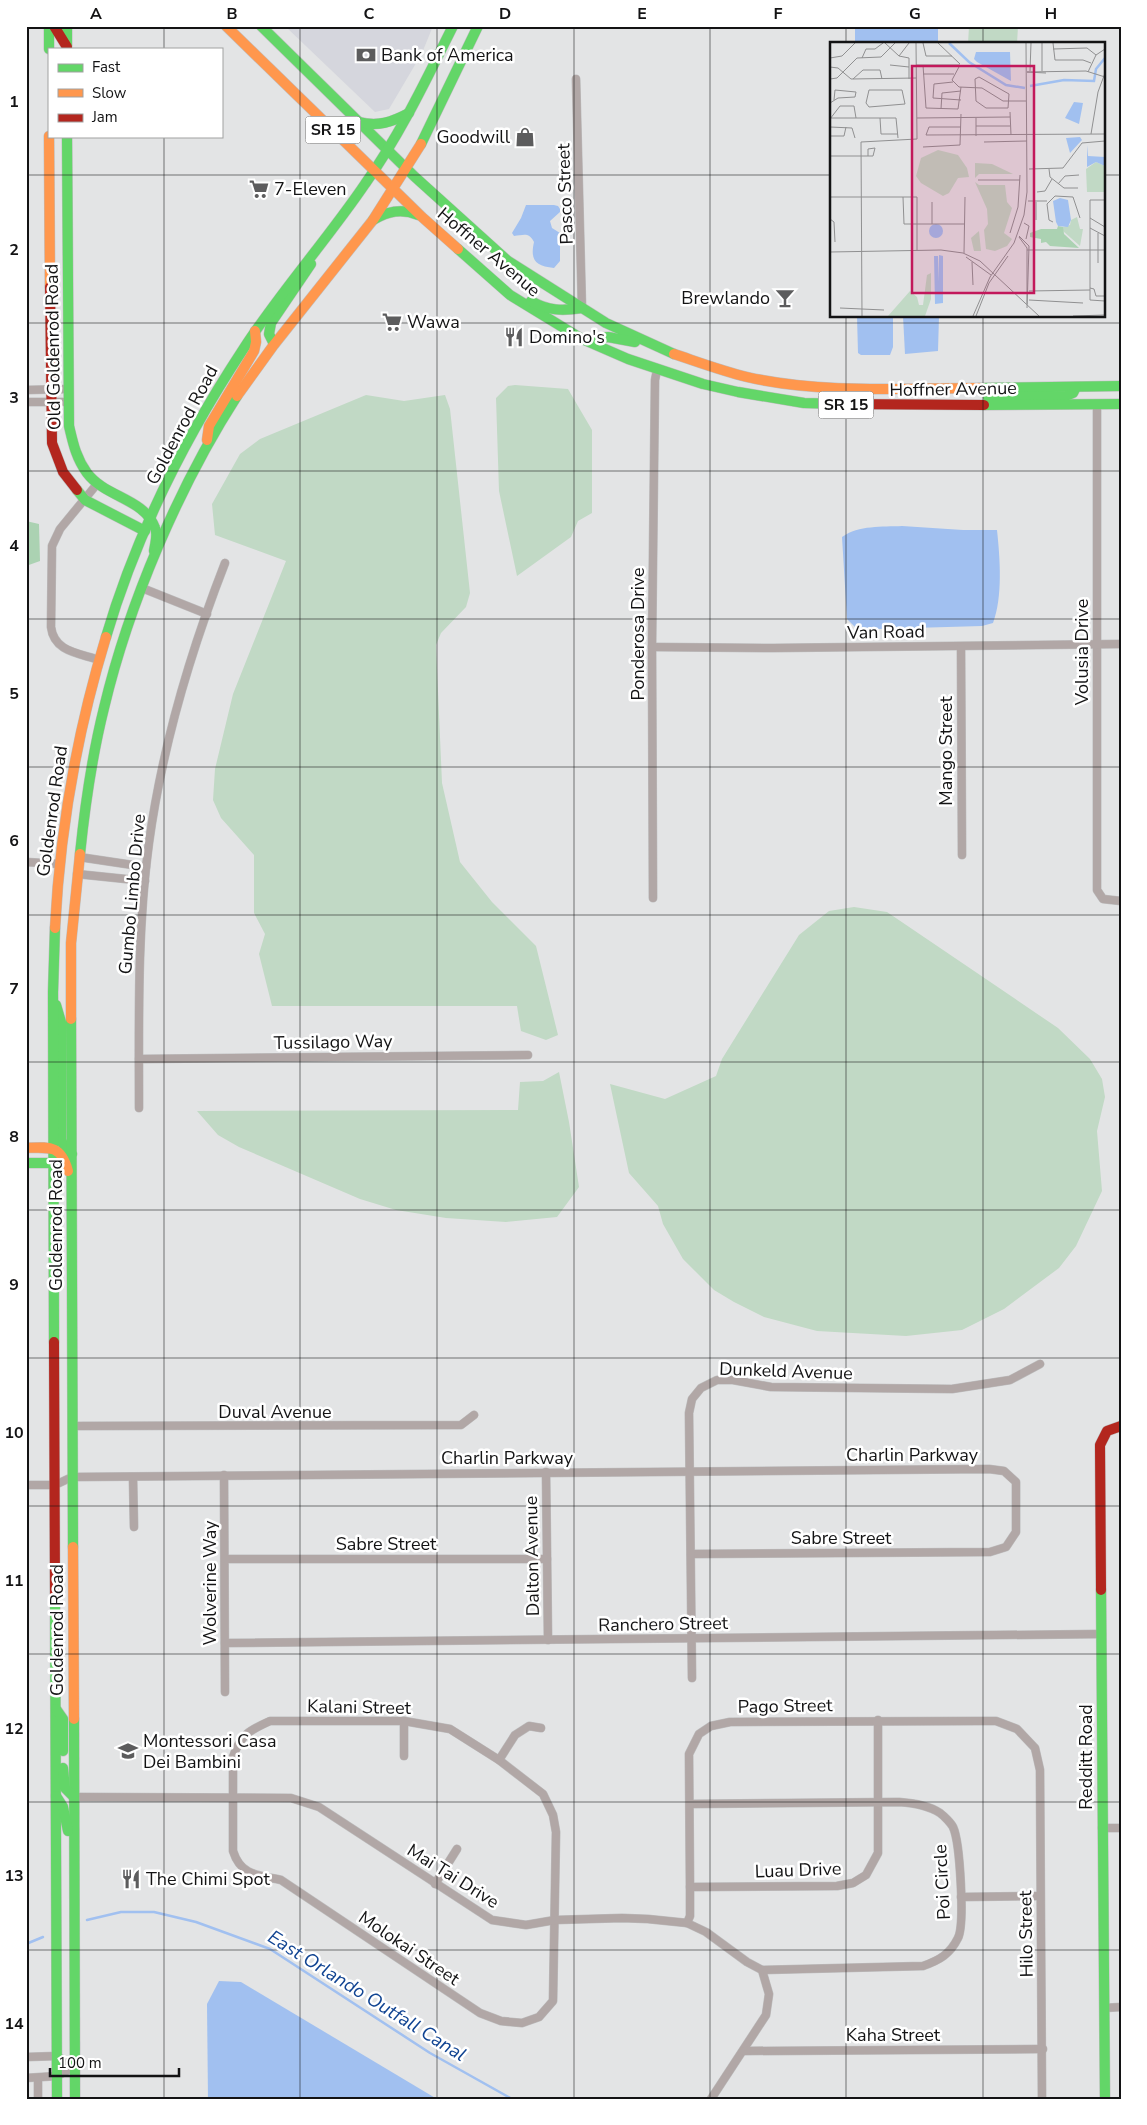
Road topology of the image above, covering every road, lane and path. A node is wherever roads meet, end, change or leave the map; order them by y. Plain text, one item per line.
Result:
1 (49, 26) edge
2 (54, 26) edge
3 (67, 26) edge
4 (226, 26) edge
5 (261, 26) edge
6 (452, 26) edge
7 (478, 26) edge
8 (49, 48) edge
9 (67, 48) edge
10 (576, 79) dead end
11 (409, 113) junction
12 (358, 121) junction
13 (49, 138) edge
14 (67, 138) edge
15 (387, 150) junction
16 (406, 169) junction
17 (374, 170) junction
18 (393, 188) junction
19 (422, 217) junction
20 (373, 220) junction
21 (316, 252) junction
22 (480, 270) junction
23 (582, 308) junction
24 (255, 331) junction
25 (582, 339) junction
26 (274, 344) junction
27 (696, 363) junction
28 (658, 370) junction
29 (1121, 386) edge
30 (1076, 387) junction
31 (26, 390) edge
32 (51, 390) junction
33 (68, 390) junction
34 (1121, 392) edge
35 (26, 402) edge
36 (51, 402) junction
37 (69, 402) junction
38 (1097, 404) junction
39 (1121, 404) edge
40 (973, 405) junction
41 (206, 449) junction
42 (97, 484) junction
43 (85, 500) junction
44 (149, 521) junction
45 (144, 531) junction
46 (225, 563) dead end
47 (152, 564) junction
48 (142, 588) junction
49 (207, 614) junction
50 (1121, 644) edge
51 (1096, 645) junction
52 (652, 647) junction
53 (961, 647) junction
54 (99, 660) junction
55 (962, 855) dead end
56 (79, 857) junction
57 (26, 862) edge
58 (119, 863) junction
59 (59, 864) junction
60 (146, 867) junction
61 (77, 874) junction
62 (117, 877) junction
63 (145, 881) junction
64 (653, 898) dead end
65 (1121, 901) edge
66 (53, 992) junction
67 (528, 1054) dead end
68 (139, 1059) junction
69 (139, 1108) dead end
70 (53, 1147) junction
71 (26, 1148) edge
72 (72, 1154) junction
73 (26, 1163) edge
74 (54, 1163) junction
75 (72, 1193) junction
76 (1040, 1364) dead end
77 (474, 1415) dead end
78 (72, 1426) junction
79 (1121, 1426) edge
80 (691, 1471) junction
81 (546, 1472) junction
82 (224, 1475) junction
83 (72, 1477) junction
84 (133, 1477) junction
85 (26, 1485) edge
86 (54, 1485) junction
87 (134, 1527) dead end
88 (990, 1552) joint
89 (691, 1554) junction
90 (547, 1558) junction
91 (225, 1559) junction
92 (1102, 1634) junction
93 (692, 1638) junction
94 (548, 1640) junction
95 (225, 1643) junction
96 (692, 1678) dead end
97 (225, 1692) dead end
98 (56, 1709) junction
99 (878, 1720) junction
100 (404, 1721) junction
101 (541, 1728) dead end
102 (404, 1756) dead end
103 (499, 1760) junction
104 (1040, 1770) joint
105 (56, 1796) junction
106 (74, 1797) junction
107 (234, 1797) junction
108 (878, 1803) junction
109 (690, 1804) junction
110 (1102, 1828) junction
111 (1121, 1828) edge
112 (457, 1849) dead end
113 (73, 1877) junction
114 (435, 1884) junction
115 (690, 1886) junction
116 (1040, 1896) junction
117 (961, 1897) junction
118 (556, 1920) junction
119 (687, 1923) junction
120 (762, 1970) junction
121 (1121, 2007) edge
122 (1104, 2008) junction
123 (1043, 2049) junction
124 (744, 2051) junction
125 (26, 2056) edge
126 (57, 2056) junction
127 (74, 2067) junction
128 (57, 2076) junction
129 (26, 2078) edge
130 (38, 2078) junction
131 (38, 2099) edge
132 (57, 2099) edge
133 (75, 2099) edge
134 (711, 2099) edge
135 (1042, 2099) edge
136 (1105, 2099) edge

1 - 8 main road
2 - 9 main road
3 - 9 main road
4 - 17 main road, Hoffner Avenue / SR 15
5 - 12 main road, Hoffner Avenue / SR 15
6 - 11 main road, Goldenrod Road
7 - 16 main road, Goldenrod Road
10 - 23 street, Pasco Street
11 - 12 main road
11 - 15 main road, Goldenrod Road
12 - 15 main road, Hoffner Avenue / SR 15
13 - 32 main road, Old Goldenrod Road
14 - 33 main road, Old Goldenrod Road
15 - 16 main road, Hoffner Avenue / SR 15
15 - 17 main road, Goldenrod Road
16 - 18 main road, Goldenrod Road
16 - 23 main road, Hoffner Avenue / SR 15
17 - 18 main road, Hoffner Avenue / SR 15
17 - 21 main road, Goldenrod Road
18 - 19 main road, Hoffner Avenue / SR 15
18 - 20 main road, Goldenrod Road
19 - 20 main road
19 - 22 main road, Hoffner Avenue / SR 15
20 - 26 main road, Goldenrod Road
21 - 24 main road, Goldenrod Road
21 - 26 main road
22 - 23 main road
22 - 25 main road, Hoffner Avenue / SR 15
23 - 27 main road, Hoffner Avenue / SR 15
24 - 41 main road
24 - 44 main road, Goldenrod Road
25 - 27 main road
25 - 28 main road, Hoffner Avenue / SR 15
26 - 41 main road, Goldenrod Road
27 - 30 main road, Hoffner Avenue / SR 15
28 - 40 main road, Hoffner Avenue / SR 15
28 - 52 street, Ponderosa Drive
29 - 30 main road, Hoffner Avenue / SR 15
30 - 40 main road
31 - 32 street
32 - 33 street
32 - 36 main road, Old Goldenrod Road
33 - 37 main road, Old Goldenrod Road
34 - 38 main road
35 - 36 street
36 - 37 street
36 - 43 main road, Old Goldenrod Road
37 - 42 main road, Old Goldenrod Road
38 - 39 main road, Hoffner Avenue / SR 15
38 - 40 main road, Hoffner Avenue / SR 15
38 - 51 street, Volusia Drive
41 - 47 main road, Goldenrod Road
42 - 43 street
42 - 44 main road, Old Goldenrod Road
43 - 45 main road, Old Goldenrod Road
43 - 54 street
44 - 45 main road, Goldenrod Road
44 - 47 main road
45 - 54 main road, Goldenrod Road
46 - 49 street, Gumbo Limbo Drive
47 - 48 main road, Goldenrod Road
48 - 49 street
48 - 56 main road, Goldenrod Road
49 - 60 street, Gumbo Limbo Drive
50 - 51 street, Van Road
51 - 53 street, Van Road
51 - 65 street, Volusia Drive
52 - 53 street, Van Road
52 - 64 street, Ponderosa Drive
53 - 55 street, Mango Street
54 - 59 main road, Goldenrod Road
56 - 58 street
56 - 61 main road, Goldenrod Road
57 - 59 street
58 - 60 street
58 - 62 street
59 - 66 main road, Goldenrod Road
60 - 63 street, Gumbo Limbo Drive
61 - 62 street
61 - 72 main road, Goldenrod Road
62 - 63 street
63 - 68 street, Gumbo Limbo Drive
66 - 70 main road, Goldenrod Road
66 - 72 main road
67 - 68 street, Tussilago Way
68 - 69 street, Gumbo Limbo Drive
70 - 71 main road
70 - 74 main road, Goldenrod Road
70 - 75 main road
72 - 75 main road, Goldenrod Road
73 - 74 main road
74 - 86 main road, Goldenrod Road
75 - 78 main road, Goldenrod Road
76 - 80 street, Dunkeld Avenue
77 - 78 street, Duval Avenue
78 - 83 main road, Goldenrod Road
79 - 92 main road, Redditt Road
80 - 81 street, Charlin Parkway
80 - 88 street, Charlin Parkway
80 - 89 street, Dunkeld Avenue
81 - 82 street, Charlin Parkway
81 - 90 street, Dalton Avenue
82 - 84 street, Charlin Parkway
82 - 91 street, Wolverine Way
83 - 84 street, Charlin Parkway
83 - 86 street, Charlin Parkway
83 - 106 main road, Goldenrod Road
84 - 87 street
85 - 86 street, Charlin Parkway
86 - 98 main road, Goldenrod Road
88 - 89 street, Sabre Street
89 - 93 street, Dunkeld Avenue
90 - 91 street, Sabre Street
90 - 94 street, Dalton Avenue
91 - 95 street, Wolverine Way
92 - 93 street, Ranchero Street
92 - 110 main road, Redditt Road
93 - 94 street, Ranchero Street
93 - 96 street, Dunkeld Avenue
94 - 95 street, Ranchero Street
95 - 97 street, Wolverine Way
98 - 105 main road, Goldenrod Road
98 - 106 main road
99 - 104 street, Pago Street
99 - 108 street, Luau Drive
99 - 109 street, Pago Street
100 - 102 street
100 - 103 street, Kalani Street
100 - 107 street, Kalani Street
101 - 103 street
103 - 118 street, Kalani Street
104 - 116 street, Hilo Street
105 - 113 main road
105 - 126 main road, Goldenrod Road
106 - 107 street, Mai Tai Drive
106 - 113 main road, Goldenrod Road
107 - 114 street, Mai Tai Drive
107 - 118 street, Molokai Street
108 - 109 street, Poi Circle
108 - 115 street, Luau Drive
108 - 117 street, Poi Circle
109 - 115 street, Pago Street
110 - 111 street
110 - 122 main road, Redditt Road
112 - 114 street
113 - 127 main road, Goldenrod Road
114 - 118 street, Mai Tai Drive
115 - 119 street, Pago Street
116 - 117 street
116 - 123 street, Hilo Street
117 - 120 street, Poi Circle
118 - 119 street, Mai Tai Drive
119 - 120 street, Mai Tai Drive
120 - 124 street
121 - 122 street
122 - 136 main road, Redditt Road
123 - 124 street, Kaha Street
123 - 135 street, Hilo Street
124 - 134 street
125 - 126 street
126 - 127 street
126 - 128 main road, Goldenrod Road
127 - 128 street
127 - 133 main road, Goldenrod Road
128 - 130 street
128 - 132 main road, Goldenrod Road
129 - 130 street
130 - 131 street

